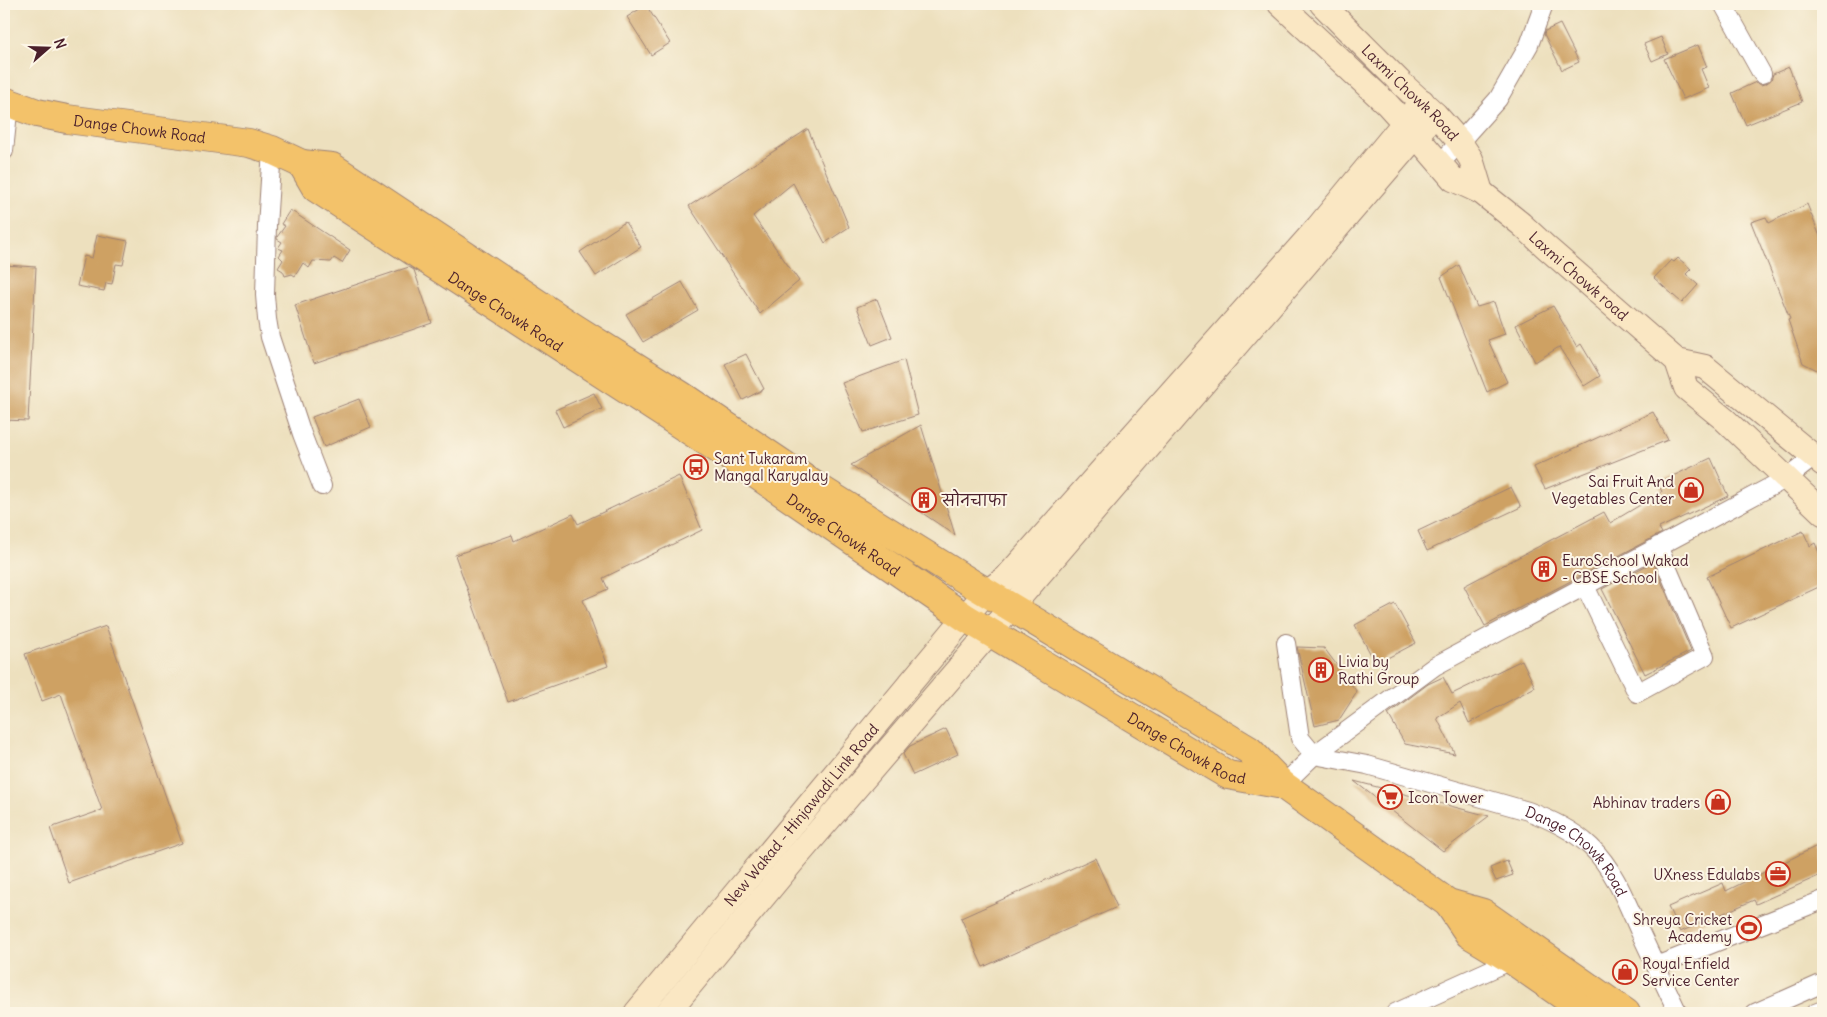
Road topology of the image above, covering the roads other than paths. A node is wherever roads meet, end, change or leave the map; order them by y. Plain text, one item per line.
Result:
1 (1280, 4) edge
2 (1322, 4) edge
3 (1723, 4) edge
4 (1545, 5) edge
5 (1762, 74) dead end
6 (6, 102) edge
7 (1428, 108) junction
8 (1411, 130) junction
9 (1458, 141) junction
10 (272, 150) junction
11 (4, 151) edge
12 (1439, 164) junction
13 (1481, 192) junction
14 (568, 338) junction
15 (1677, 361) junction
16 (1819, 461) edge
17 (1787, 478) junction
18 (322, 486) dead end
19 (1823, 513) edge
20 (1658, 546) junction
21 (1585, 586) junction
22 (986, 592) junction
23 (1012, 608) junction
24 (966, 618) junction
25 (991, 632) junction
26 (1286, 643) dead end
27 (1314, 755) junction
28 (1283, 784) junction
29 (775, 846) junction
30 (793, 861) junction
31 (1823, 900) edge
32 (1448, 903) junction
33 (1512, 960) junction
34 (1656, 966) junction
35 (1823, 983) edge
36 (1823, 1010) edge
37 (636, 1013) edge
38 (667, 1013) edge
39 (1395, 1013) edge
40 (1588, 1013) edge
41 (1626, 1013) edge
42 (1678, 1013) edge
43 (1755, 1013) edge
44 (1815, 1013) edge

1 - 8 main road, Laxmi Chowk Road
2 - 7 main road, Laxmi Chowk Road
3 - 5 street
4 - 9 street
6 - 10 main road, Dange Chowk Road
6 - 11 street
7 - 8 main road
7 - 9 main road, Laxmi Chowk Road
8 - 12 main road, Laxmi Chowk Road
8 - 22 main road, New Wakad - Hinjawadi Link Road
8 - 23 main road, New Wakad - Hinjawadi Link Road
9 - 12 street
9 - 13 main road, Laxmi Chowk Road
10 - 14 main road, Dange Chowk Road
10 - 18 street
12 - 13 main road, Laxmi Chowk road
13 - 15 main road, Laxmi Chowk road
14 - 22 main road, Dange Chowk Road
14 - 24 main road, Dange Chowk Road
15 - 16 main road, Laxmi Chowk road
15 - 17 main road
16 - 17 street
17 - 19 main road
17 - 20 street
20 - 21 street
20 - 21 street
21 - 27 street
22 - 23 main road, Dange Chowk Road
22 - 24 main road, New Wakad - Hinjawadi Link Road
23 - 25 main road, New Wakad - Hinjawadi Link Road
23 - 28 main road, Dange Chowk Road
24 - 25 main road, Dange Chowk Road
24 - 29 main road, New Wakad - Hinjawadi Link Road
25 - 28 main road, Dange Chowk Road
25 - 30 main road, New Wakad - Hinjawadi Link Road
26 - 27 street
27 - 28 street
27 - 34 street, Dange Chowk Road
28 - 32 main road, Dange Chowk Road
29 - 30 main road
29 - 37 main road, New Wakad - Hinjawadi Link Road
30 - 38 main road, New Wakad - Hinjawadi Link Road
31 - 34 street
32 - 33 main road, Dange Chowk Road
32 - 41 main road, Dange Chowk Road
33 - 39 street
33 - 40 main road, Dange Chowk Road
34 - 42 street, Dange Chowk Road
35 - 43 street
36 - 44 street

